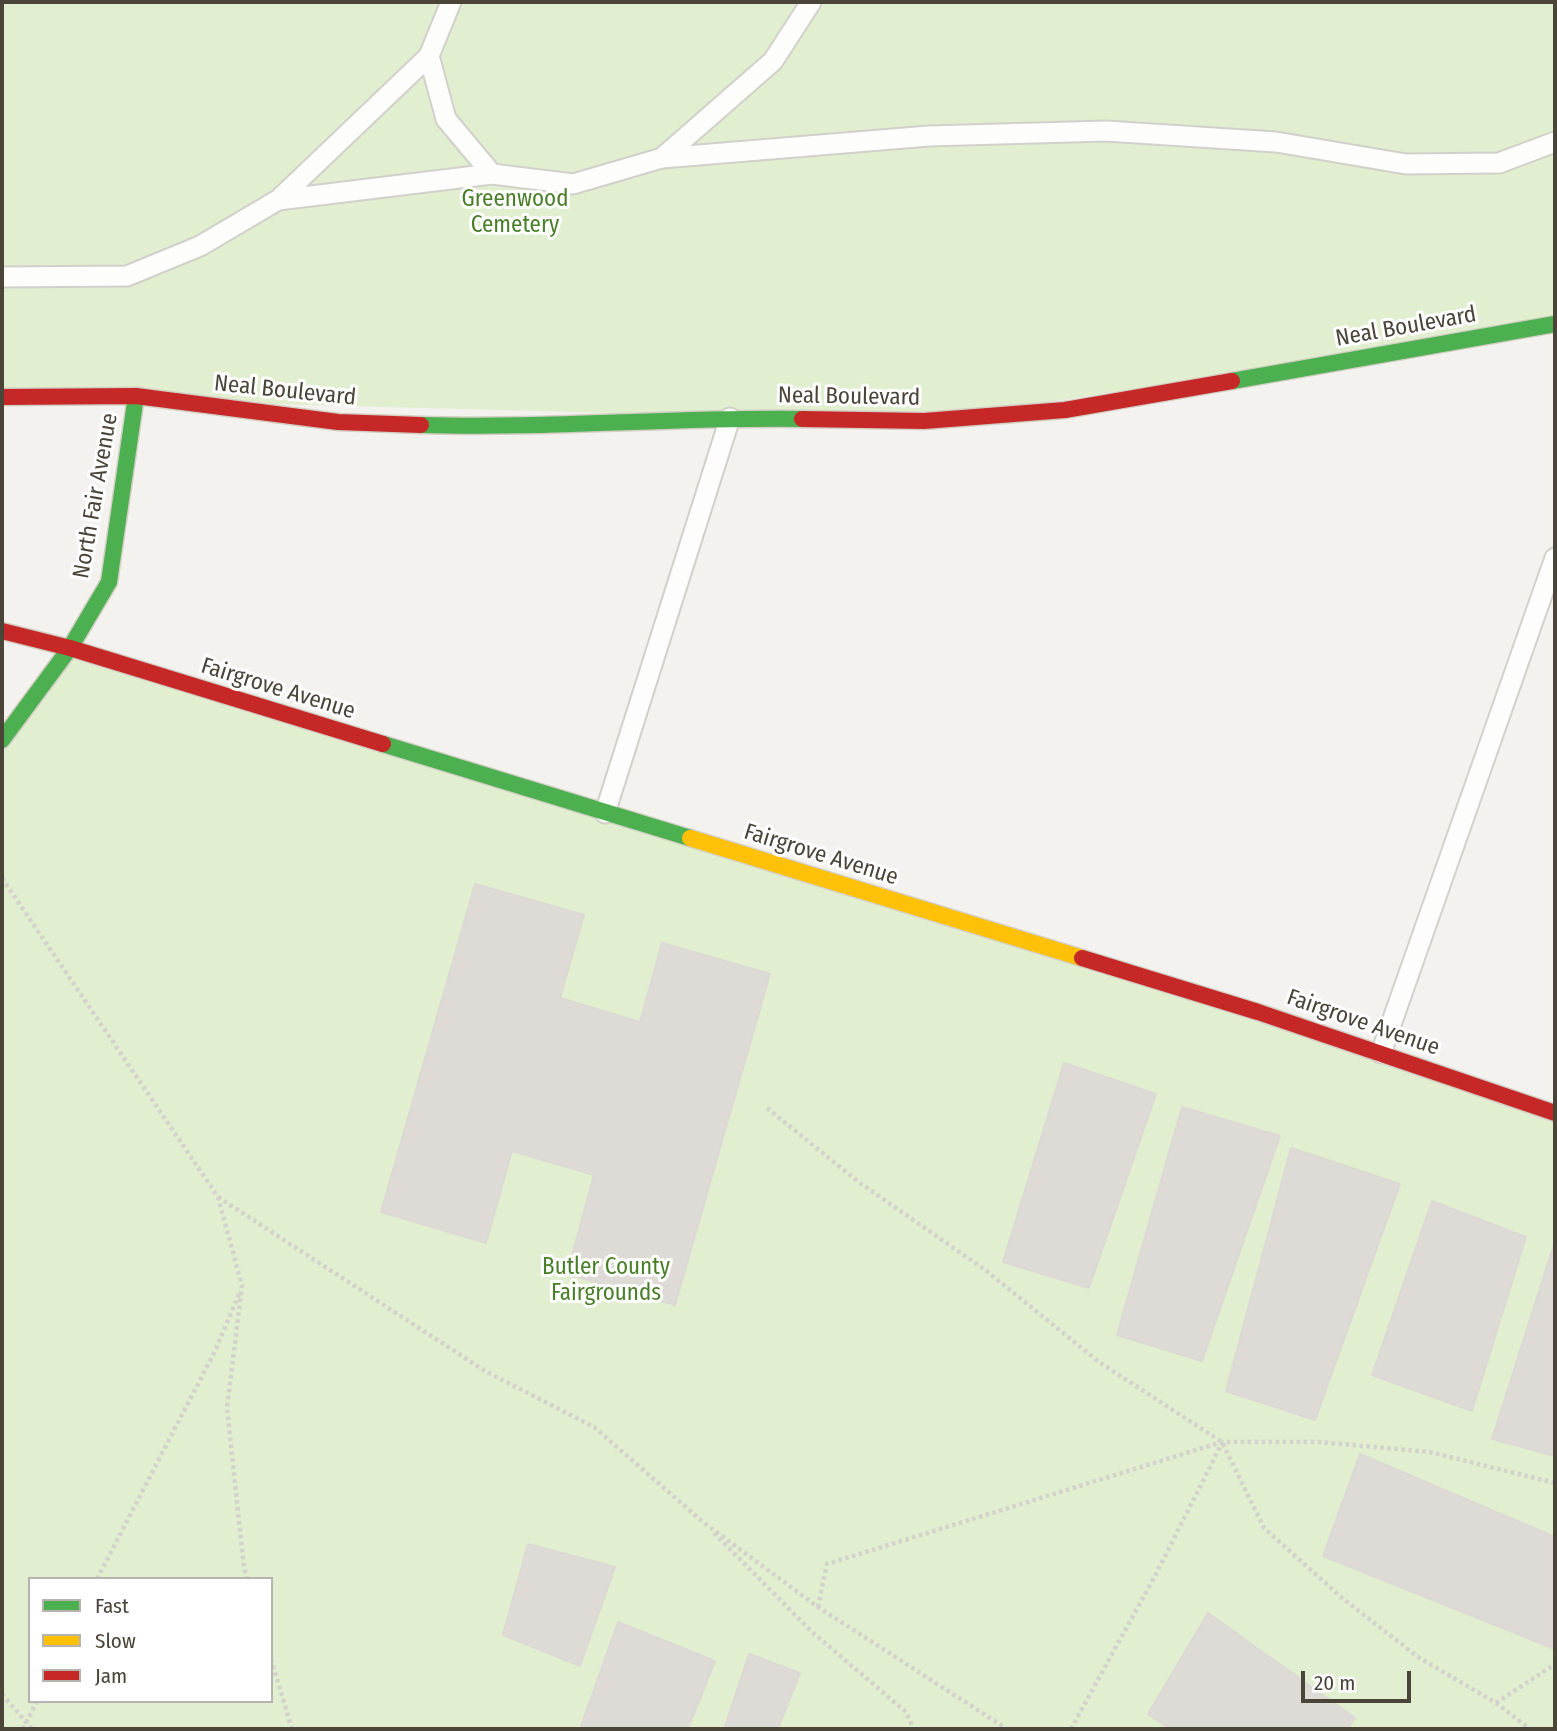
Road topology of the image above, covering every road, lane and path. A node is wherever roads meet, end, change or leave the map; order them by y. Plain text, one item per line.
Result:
1 (451, 2) edge
2 (811, 2) edge
3 (429, 56) junction
4 (1555, 142) edge
5 (662, 158) junction
6 (492, 174) junction
7 (278, 200) junction
8 (2, 276) edge
9 (1555, 324) edge
10 (136, 396) junction
11 (2, 397) edge
12 (730, 418) junction
13 (1555, 558) edge
14 (2, 631) edge
15 (70, 648) junction
16 (2, 740) edge
17 (605, 813) junction
18 (2, 878) edge
19 (1381, 1053) junction
20 (767, 1108) dead end
21 (1555, 1113) edge
22 (218, 1197) junction
23 (243, 1286) junction
24 (1222, 1442) junction
25 (1555, 1483) edge
26 (703, 1522) junction
27 (98, 1577) edge
28 (246, 1577) edge
29 (818, 1607) junction
30 (1555, 1664) edge
31 (273, 1666) edge
32 (2, 1694) edge
33 (36, 1703) edge
34 (1496, 1703) junction
35 (27, 1723) junction
36 (23, 1729) edge
37 (32, 1729) edge
38 (292, 1729) edge
39 (914, 1729) edge
40 (1007, 1729) edge
41 (1071, 1729) edge
42 (1530, 1729) edge

1 - 3 lane
2 - 5 lane
3 - 6 lane
3 - 7 lane
4 - 5 lane
5 - 6 lane
6 - 7 lane
7 - 8 lane
9 - 12 main road, Neal Boulevard
10 - 11 main road, Neal Boulevard
10 - 12 main road, Neal Boulevard
10 - 15 main road, North Fair Avenue
12 - 17 lane
13 - 19 lane
14 - 15 main road, Fairgrove Avenue
15 - 16 main road, North Fair Avenue
15 - 17 main road, Fairgrove Avenue
17 - 19 main road, Fairgrove Avenue
18 - 22 path
19 - 21 main road, Fairgrove Avenue
20 - 24 path
22 - 23 path
22 - 26 path
23 - 27 path
23 - 28 path
24 - 25 path
24 - 29 path
24 - 34 path
24 - 41 path
26 - 29 path
26 - 39 path
29 - 40 path
30 - 34 path
31 - 38 path
32 - 35 path
33 - 35 path
34 - 42 path
35 - 36 path
35 - 37 path

